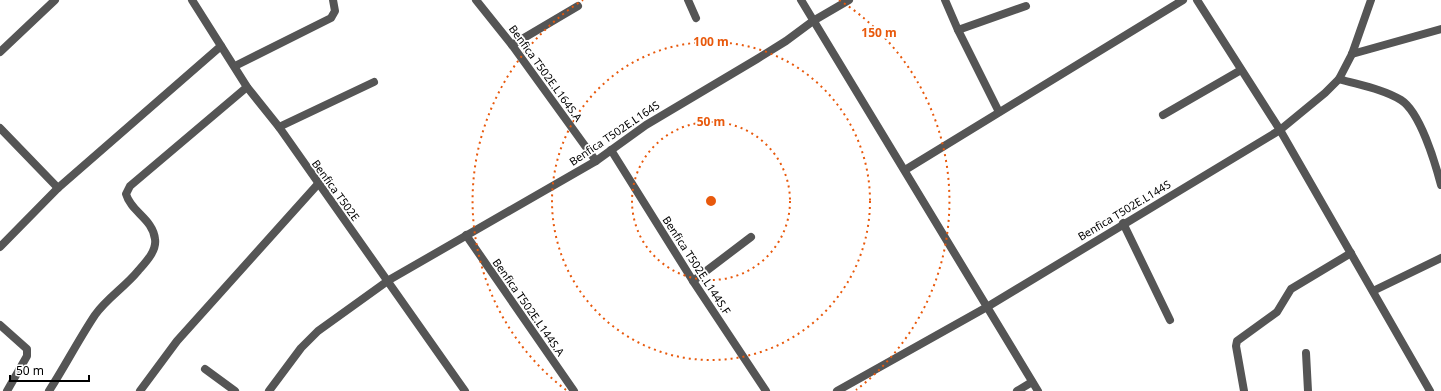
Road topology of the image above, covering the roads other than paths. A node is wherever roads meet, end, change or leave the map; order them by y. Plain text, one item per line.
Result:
1 (55, 0) edge
2 (193, 0) edge
3 (333, 0) edge
4 (476, 0) edge
5 (688, 0) edge
6 (801, 0) edge
7 (849, 0) edge
8 (945, 0) edge
9 (1183, 0) edge
10 (1197, 0) edge
11 (1371, 0) edge
12 (578, 6) dead end
13 (1026, 6) dead end
14 (696, 18) dead end
15 (813, 21) junction
16 (1440, 29) edge
17 (958, 30) junction
18 (1441, 38) edge
19 (512, 45) junction
20 (221, 46) junction
21 (0, 52) edge
22 (1352, 54) junction
23 (235, 66) junction
24 (1241, 70) junction
25 (1339, 79) junction
26 (374, 82) dead end
27 (247, 87) junction
28 (999, 112) junction
29 (1163, 115) dead end
30 (279, 127) junction
31 (0, 128) edge
32 (1280, 130) junction
33 (611, 150) junction
34 (596, 160) junction
35 (905, 170) junction
36 (318, 184) junction
37 (1441, 185) edge
38 (58, 188) junction
39 (1123, 223) junction
40 (466, 234) junction
41 (751, 237) dead end
42 (0, 247) edge
43 (1351, 253) junction
44 (1441, 258) edge
45 (389, 280) junction
46 (693, 281) junction
47 (1373, 291) junction
48 (986, 307) junction
49 (1170, 320) dead end
50 (0, 326) edge
51 (1306, 353) dead end
52 (205, 369) dead end
53 (1032, 382) junction
54 (7, 391) edge
55 (49, 391) edge
56 (140, 391) edge
57 (236, 391) edge
58 (269, 391) edge
59 (465, 391) edge
60 (574, 391) edge
61 (766, 391) edge
62 (837, 391) edge
63 (1017, 391) edge
64 (1038, 391) edge
65 (1244, 391) edge
66 (1308, 391) edge
67 (1430, 391) edge

1 - 21 street
2 - 20 street, Benfica T502E
3 - 23 street
4 - 19 street, Benfica T502E.L164S.A
5 - 14 street
6 - 15 street
7 - 15 street, Benfica T502E.L164S
8 - 17 street
9 - 28 street
10 - 24 street
11 - 22 street, Benfica T502E.L144S
12 - 19 street
13 - 17 street
15 - 33 street, Benfica T502E.L164S
15 - 35 street
16 - 18 street
16 - 22 street
17 - 28 street
19 - 34 street, Benfica T502E.L164S.A
20 - 23 street, Benfica T502E
20 - 38 street
22 - 25 street, Benfica T502E.L144S
23 - 27 street, Benfica T502E
24 - 29 street
24 - 32 street
25 - 32 street, Benfica T502E.L144S
25 - 37 street
26 - 30 street
27 - 30 street, Benfica T502E
27 - 55 street
28 - 35 street
30 - 36 street, Benfica T502E
31 - 38 street
32 - 39 street, Benfica T502E.L144S
32 - 43 street
33 - 34 street, Benfica T502E.L164S
33 - 46 street, Benfica T502E.L144S.F
34 - 40 street, Benfica T502E.L164S
35 - 48 street
36 - 45 street, Benfica T502E
36 - 56 street
38 - 42 street
39 - 48 street, Benfica T502E.L144S
39 - 49 street
40 - 45 street, Benfica T502E.L164S
40 - 60 street, Benfica T502E.L144S.A
41 - 46 street
43 - 47 street
43 - 65 street
44 - 47 street
45 - 58 street, Benfica T502E.L164S
45 - 59 street, Benfica T502E
46 - 61 street, Benfica T502E.L144S.F
47 - 67 street
48 - 53 street
48 - 62 street, Benfica T502E.L144S
50 - 54 street
51 - 66 street
52 - 57 street
53 - 63 street
53 - 64 street

